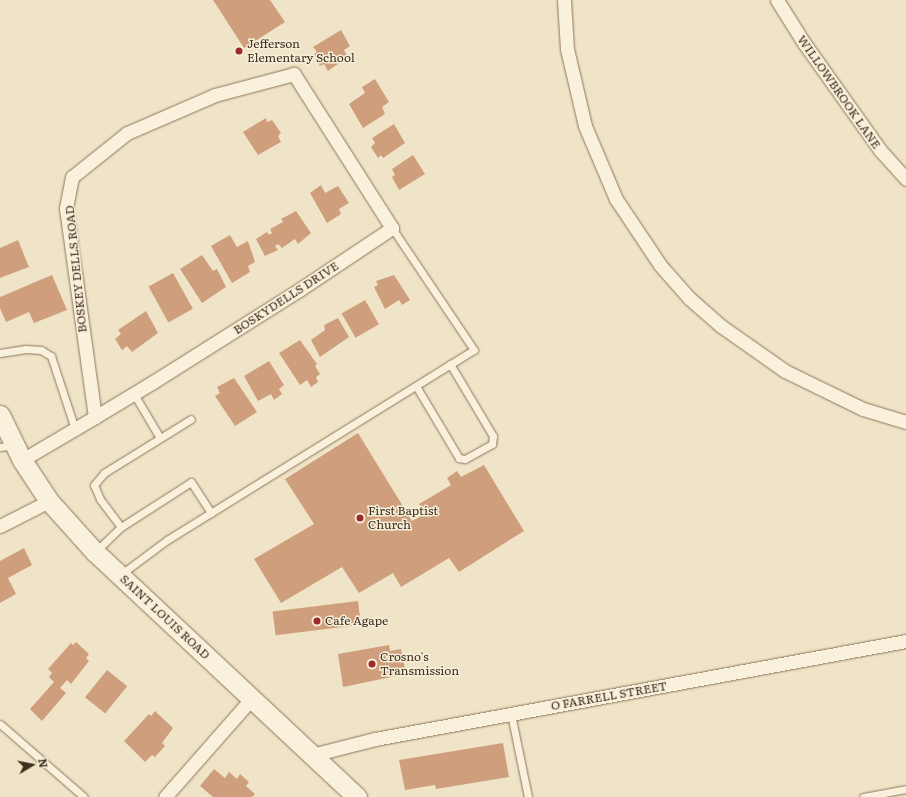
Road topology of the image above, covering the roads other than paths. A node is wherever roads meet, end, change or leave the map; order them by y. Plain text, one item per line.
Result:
1 (564, 0) edge
2 (777, 0) edge
3 (906, 179) edge
4 (392, 228) junction
5 (0, 353) edge
6 (450, 364) junction
7 (416, 386) junction
8 (134, 394) junction
9 (0, 415) edge
10 (95, 417) junction
11 (191, 419) dead end
12 (906, 422) edge
13 (75, 429) junction
14 (160, 438) junction
15 (12, 451) edge
16 (48, 501) junction
17 (211, 512) junction
18 (0, 526) edge
19 (121, 527) junction
20 (95, 552) junction
21 (120, 575) junction
22 (906, 641) edge
23 (251, 699) junction
24 (511, 714) junction
25 (0, 724) edge
26 (312, 755) junction
27 (906, 788) edge
28 (84, 797) edge
29 (165, 797) edge
30 (357, 797) edge
31 (528, 797) edge
32 (863, 797) edge

1 - 12 street
2 - 3 street, WILLOWBROOK LANE
4 - 6 lane
4 - 8 street, BOSKYDELLS DRIVE
4 - 10 street, BOSKEY DELLS ROAD
5 - 13 lane
6 - 7 lane
6 - 7 lane
7 - 17 lane
8 - 10 street, BOSKYDELLS DRIVE
8 - 14 lane
9 - 15 street, SAINT LOUIS ROAD
10 - 13 street, BOSKYDELLS DRIVE
11 - 14 lane
13 - 15 street, BOSKYDELLS DRIVE
14 - 19 lane
15 - 16 street, SAINT LOUIS ROAD
16 - 18 street
16 - 20 street, SAINT LOUIS ROAD
17 - 19 lane
17 - 21 lane
19 - 20 lane
20 - 21 street, SAINT LOUIS ROAD
21 - 23 street, SAINT LOUIS ROAD
22 - 24 street, O FARRELL STREET
23 - 26 street, SAINT LOUIS ROAD
23 - 29 street
24 - 26 street, O FARRELL STREET
24 - 31 lane
25 - 28 lane
26 - 30 street, SAINT LOUIS ROAD
27 - 32 lane

